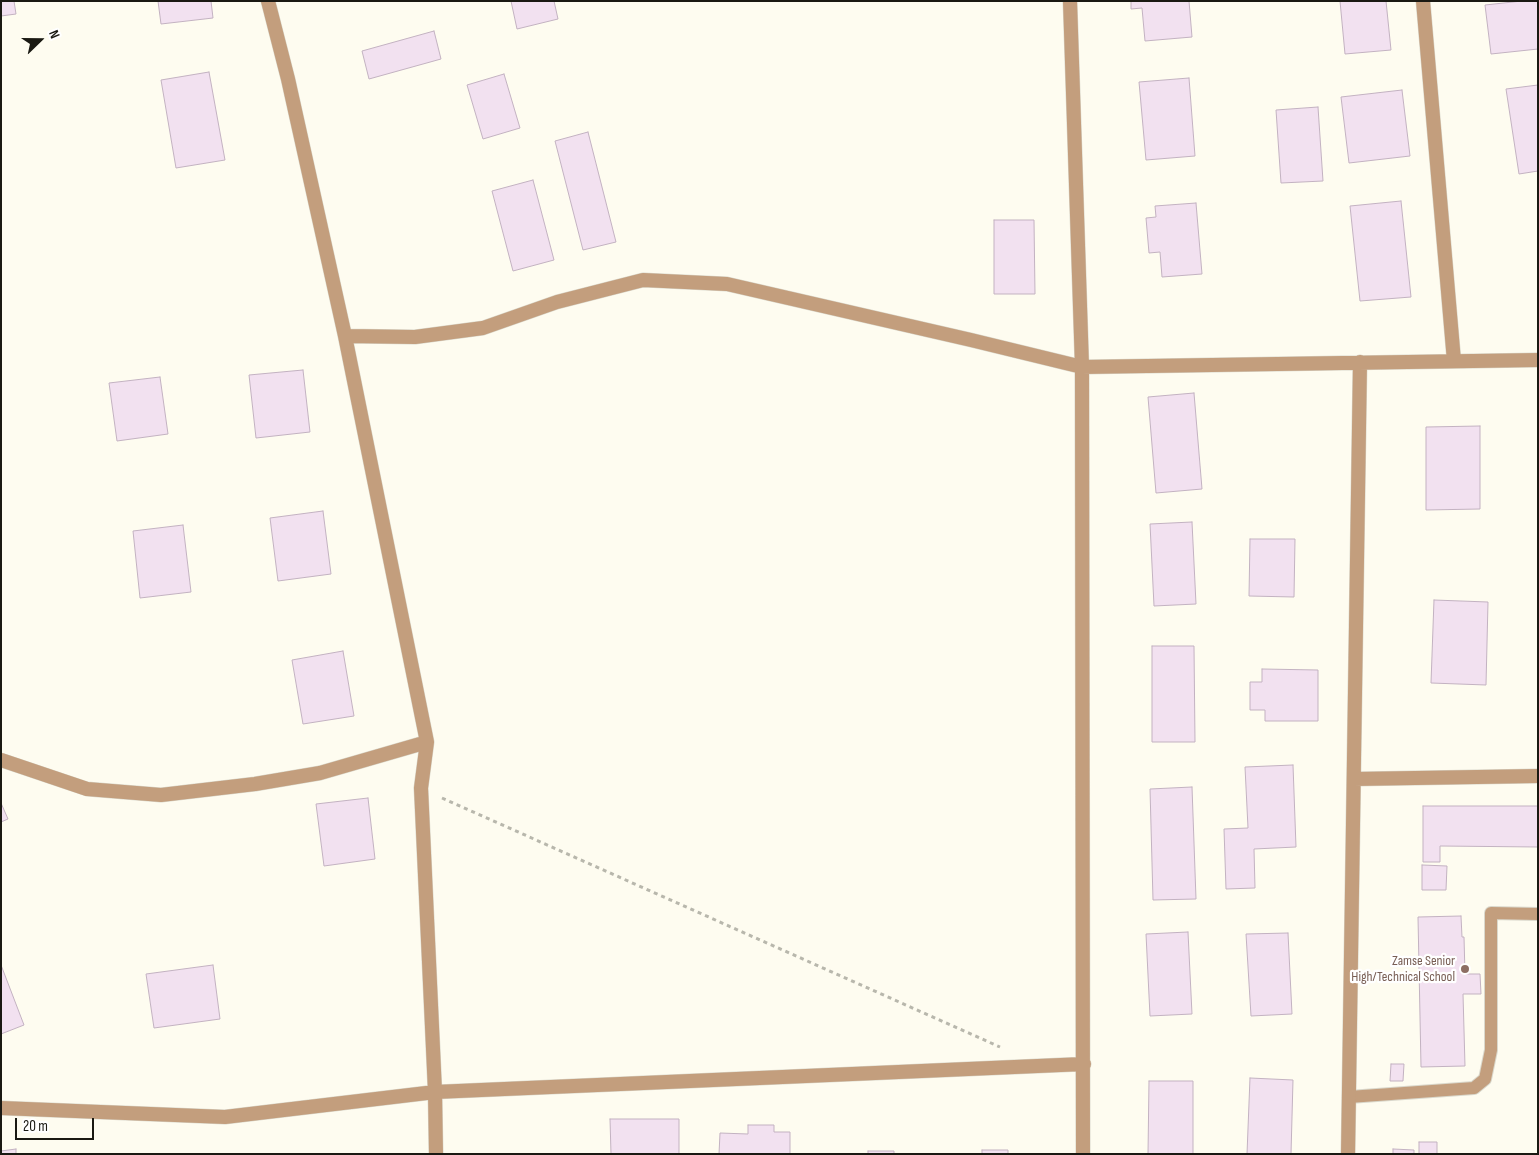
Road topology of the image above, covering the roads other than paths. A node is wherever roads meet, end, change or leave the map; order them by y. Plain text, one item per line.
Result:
1 (268, 1) edge
2 (1070, 1) edge
3 (1423, 1) edge
4 (345, 336) junction
5 (1538, 360) edge
6 (1454, 361) junction
7 (1360, 362) junction
8 (1082, 367) junction
9 (427, 742) junction
10 (1, 760) edge
11 (1538, 776) edge
12 (1354, 779) junction
13 (1538, 914) edge
14 (1084, 1064) junction
15 (435, 1092) junction
16 (1349, 1097) junction
17 (1, 1108) edge
18 (436, 1154) edge
19 (1083, 1154) edge
20 (1348, 1154) edge

1 - 4 street
2 - 8 street
3 - 6 street
4 - 8 street
4 - 9 street
5 - 6 street
6 - 7 street
7 - 8 street
7 - 12 street
8 - 14 street
9 - 10 street
9 - 15 street
11 - 12 street
12 - 16 street
13 - 16 lane
14 - 15 street
14 - 19 street
15 - 17 street
15 - 18 street
16 - 20 street

